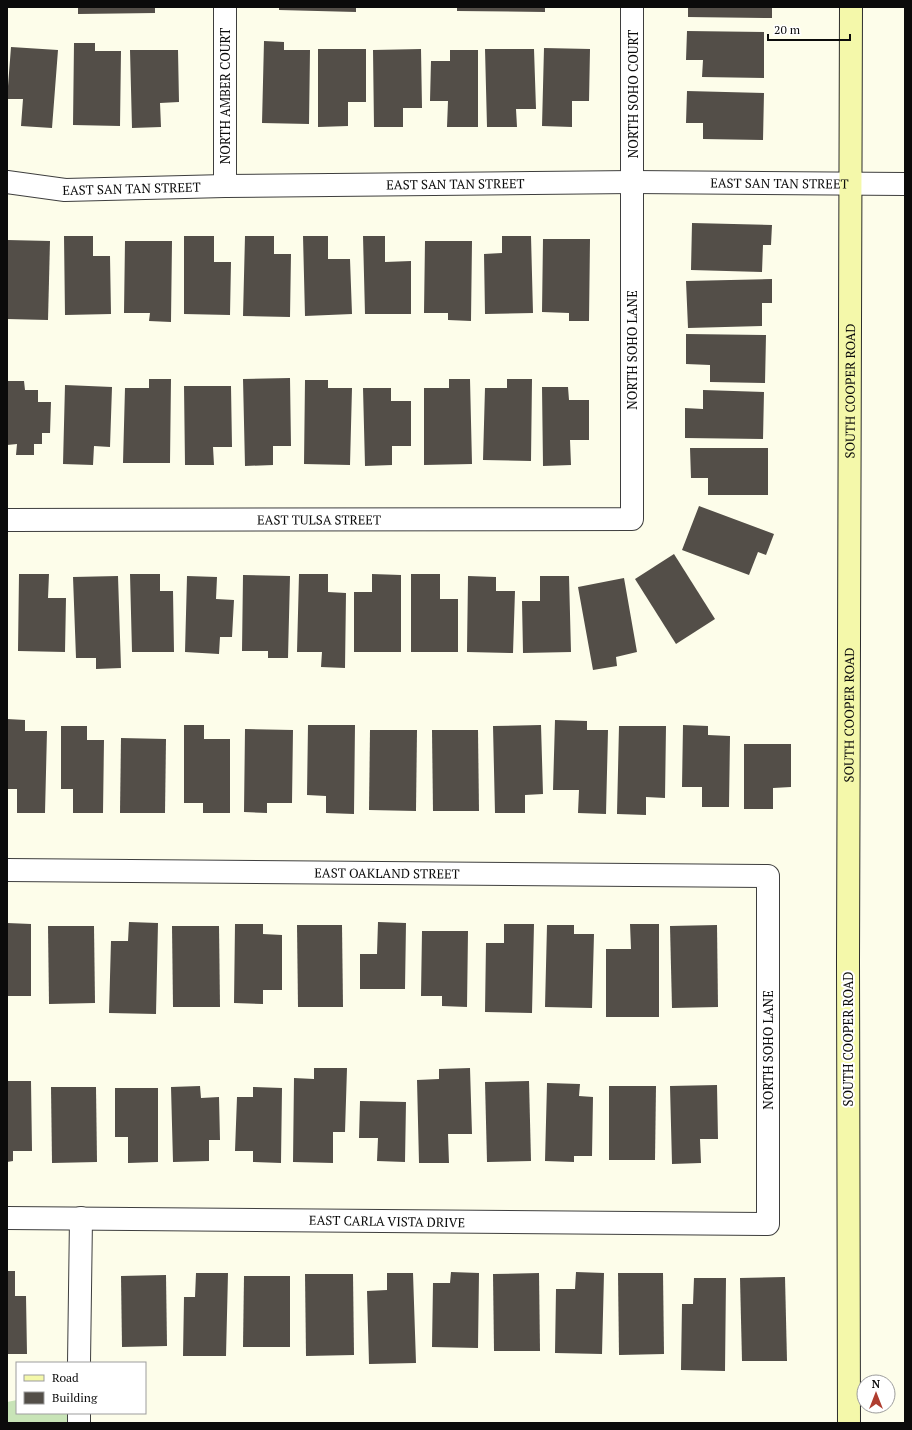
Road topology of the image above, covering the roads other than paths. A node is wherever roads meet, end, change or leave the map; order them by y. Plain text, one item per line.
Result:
1 (225, 7) edge
2 (632, 7) edge
3 (851, 7) edge
4 (7, 182) edge
5 (633, 182) junction
6 (905, 184) edge
7 (851, 185) junction
8 (225, 186) junction
9 (632, 519) joint
10 (7, 520) edge
11 (7, 870) edge
12 (768, 876) joint
13 (7, 1218) edge
14 (81, 1218) junction
15 (768, 1224) joint
16 (79, 1362) edge
17 (849, 1423) edge

1 - 8 street, NORTH AMBER COURT
2 - 5 street, NORTH SOHO COURT
3 - 7 main road, SOUTH COOPER ROAD
4 - 8 street, EAST SAN TAN STREET
5 - 7 street, EAST SAN TAN STREET
5 - 8 street, EAST SAN TAN STREET
5 - 9 street, NORTH SOHO LANE
6 - 7 street, EAST SAN TAN STREET
7 - 17 main road, SOUTH COOPER ROAD
9 - 10 street, EAST TULSA STREET
11 - 12 street, EAST OAKLAND STREET
12 - 15 street, NORTH SOHO LANE
13 - 14 street, EAST CARLA VISTA DRIVE
14 - 15 street, EAST CARLA VISTA DRIVE
14 - 16 street

